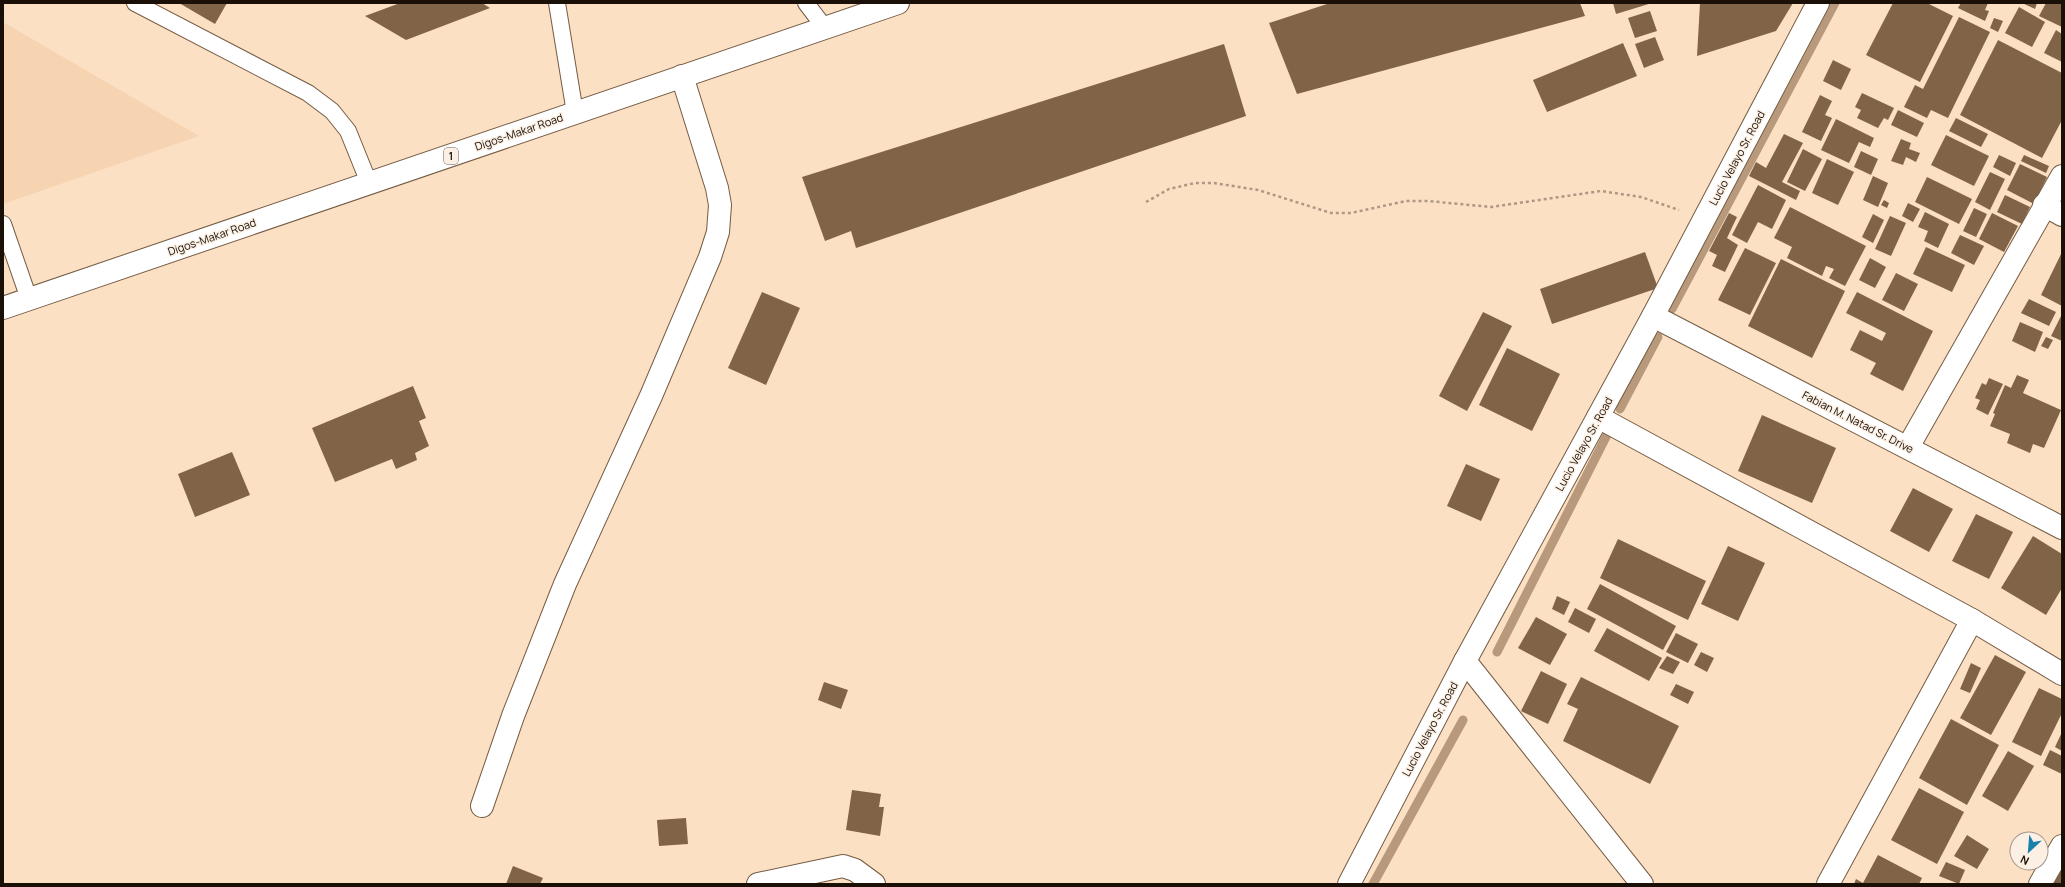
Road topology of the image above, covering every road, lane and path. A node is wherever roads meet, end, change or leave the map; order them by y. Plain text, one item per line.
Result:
1 (135, 3) edge
2 (556, 3) edge
3 (806, 3) edge
4 (898, 3) edge
5 (1818, 3) edge
6 (825, 28) junction
7 (682, 76) junction
8 (575, 113) junction
9 (2062, 176) edge
10 (369, 183) junction
11 (1146, 202) dead end
12 (2053, 210) edge
13 (1703, 222) junction
14 (3, 224) edge
15 (29, 299) junction
16 (3, 308) edge
17 (1653, 316) junction
18 (1598, 417) junction
19 (1908, 447) junction
20 (2062, 528) edge
21 (1972, 620) junction
22 (1466, 661) junction
23 (2062, 674) edge
24 (482, 806) dead end
25 (2062, 846) edge
26 (758, 884) edge
27 (874, 884) edge
28 (1349, 884) edge
29 (1642, 884) edge
30 (1828, 884) edge
31 (2040, 884) edge

1 - 10 lane
2 - 8 lane
3 - 6 lane
4 - 6 street, Digos-Makar Road / 1
5 - 13 street, Lucio Velayo Sr. Road
6 - 7 street, Digos-Makar Road / 1
7 - 8 street, Digos-Makar Road / 1
7 - 24 street
8 - 10 street, Digos-Makar Road / 1
9 - 12 street
10 - 15 street, Digos-Makar Road / 1
11 - 13 path
12 - 19 street
13 - 17 street, Lucio Velayo Sr. Road
14 - 15 lane
15 - 16 street, Digos-Makar Road / 1
17 - 18 street, Lucio Velayo Sr. Road
17 - 19 street, Fabian M. Natad Sr. Drive
18 - 21 street
18 - 22 street, Lucio Velayo Sr. Road
19 - 20 street, Fabian M. Natad Sr. Drive
21 - 23 street
21 - 30 street
22 - 28 street, Lucio Velayo Sr. Road
22 - 29 street
25 - 31 street
26 - 27 street

